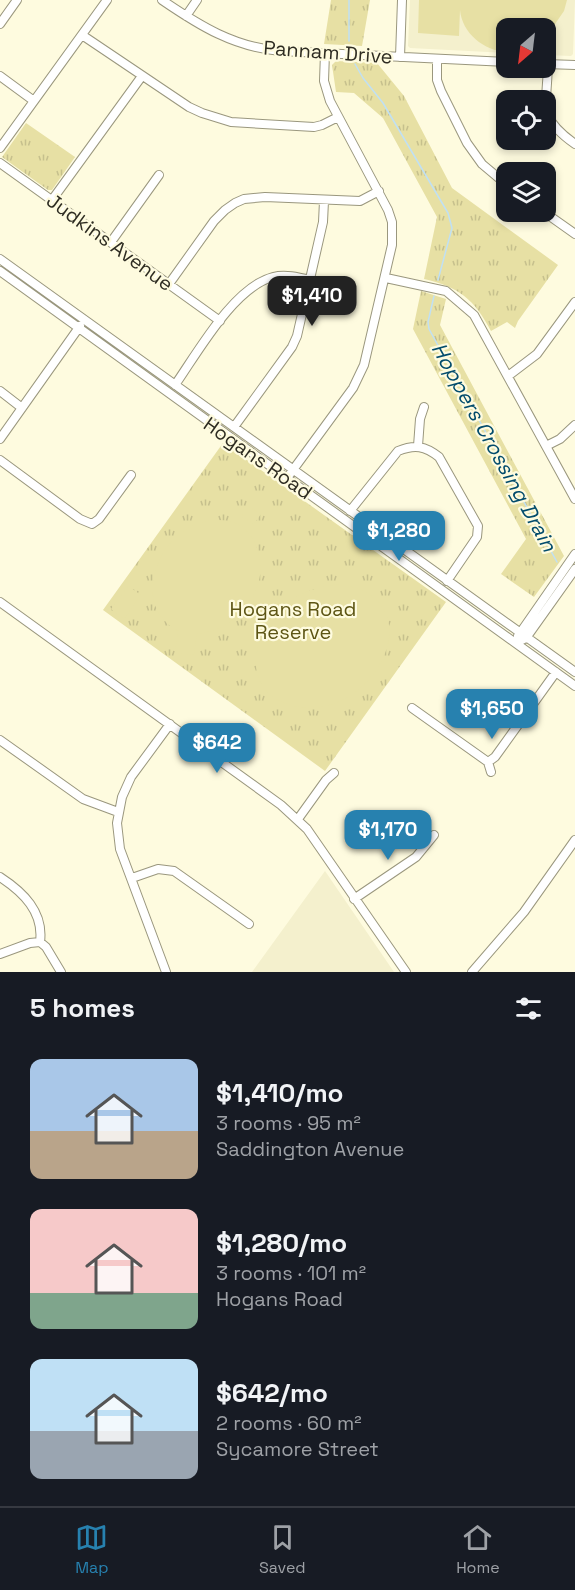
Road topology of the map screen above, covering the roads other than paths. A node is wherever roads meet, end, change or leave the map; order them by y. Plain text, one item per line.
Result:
1 (17, 0) edge
2 (106, 0) edge
3 (162, 0) edge
4 (196, 0) edge
5 (402, 0) edge
6 (186, 16) junction
7 (0, 24) edge
8 (82, 35) junction
9 (325, 53) junction
10 (400, 57) junction
11 (438, 59) junction
12 (496, 62) edge
13 (556, 64) edge
14 (575, 65) edge
15 (0, 76) edge
16 (142, 76) junction
17 (547, 78) edge
18 (34, 101) junction
19 (338, 117) junction
20 (575, 144) edge
21 (0, 148) edge
22 (0, 163) edge
23 (159, 175) dead end
24 (496, 175) edge
25 (379, 191) junction
26 (52, 200) junction
27 (324, 201) junction
28 (556, 221) edge
29 (575, 234) edge
30 (111, 242) junction
31 (0, 259) edge
32 (0, 271) edge
33 (386, 278) junction
34 (310, 280) junction
35 (169, 284) junction
36 (575, 302) edge
37 (85, 320) junction
38 (220, 321) junction
39 (79, 328) junction
40 (508, 376) junction
41 (175, 385) junction
42 (0, 391) edge
43 (424, 406) dead end
44 (22, 408) junction
45 (575, 425) edge
46 (234, 428) junction
47 (248, 438) junction
48 (0, 439) edge
49 (418, 446) junction
50 (546, 446) junction
51 (245, 449) junction
52 (0, 460) edge
53 (294, 470) junction
54 (131, 475) dead end
55 (287, 478) junction
56 (575, 499) edge
57 (350, 511) junction
58 (92, 524) junction
59 (94, 535) dead end
60 (575, 554) edge
61 (575, 569) edge
62 (447, 581) junction
63 (0, 602) edge
64 (523, 635) junction
65 (516, 644) junction
66 (556, 672) junction
67 (575, 672) edge
68 (575, 686) edge
69 (412, 708) dead end
70 (170, 724) junction
71 (0, 740) edge
72 (488, 762) junction
73 (491, 772) dead end
74 (334, 773) dead end
75 (118, 812) junction
76 (298, 819) junction
77 (434, 835) dead end
78 (575, 840) edge
79 (0, 877) edge
80 (132, 878) junction
81 (354, 899) junction
82 (249, 924) dead end
83 (40, 942) junction
84 (0, 954) edge
85 (61, 972) edge
86 (166, 972) edge
87 (406, 972) edge
88 (472, 972) edge

1 - 7 street
2 - 8 street
3 - 6 street, Pannam Drive
4 - 6 street
5 - 10 street
6 - 9 street, Pannam Drive
8 - 16 street
8 - 18 street
9 - 10 street, Pannam Drive
9 - 19 street
10 - 11 street, Pannam Drive
11 - 12 street, Pannam Drive
11 - 24 street
13 - 14 street
15 - 18 street
16 - 19 street
16 - 26 street
17 - 20 street
18 - 21 street
19 - 25 street
22 - 26 street, Judkins Avenue
23 - 30 street
25 - 27 street
25 - 33 street
26 - 30 street, Judkins Avenue
27 - 34 street
27 - 35 street
28 - 29 street
30 - 35 street, Judkins Avenue
31 - 37 street, Hogans Road
32 - 39 street, Hogans Road
33 - 40 street
33 - 53 street
34 - 38 street
34 - 46 street
35 - 38 street, Judkins Avenue
36 - 40 street
37 - 39 street
37 - 41 street, Hogans Road
38 - 41 street
39 - 44 street
39 - 51 street, Hogans Road
40 - 50 street
41 - 46 street, Hogans Road
42 - 44 street
43 - 49 street
44 - 48 street
45 - 50 street
46 - 47 street, Hogans Road
47 - 51 street
47 - 53 street, Hogans Road
49 - 57 street
49 - 62 street
50 - 56 street
51 - 55 street, Hogans Road
52 - 58 street
53 - 55 street
53 - 57 street, Hogans Road
54 - 58 street
55 - 65 street, Hogans Road
57 - 62 street, Hogans Road
58 - 59 street
60 - 64 street
61 - 64 street
62 - 64 street, Hogans Road
63 - 70 street
64 - 65 street
64 - 67 street, Hogans Road
65 - 66 street, Hogans Road
66 - 68 street, Hogans Road
66 - 72 street
69 - 72 street
70 - 75 street
70 - 76 street
71 - 75 street
72 - 73 street
74 - 76 street
75 - 80 street
76 - 81 street
77 - 81 street
78 - 88 street
79 - 83 street
80 - 82 street
80 - 86 street
81 - 87 street
83 - 84 street
83 - 85 street

